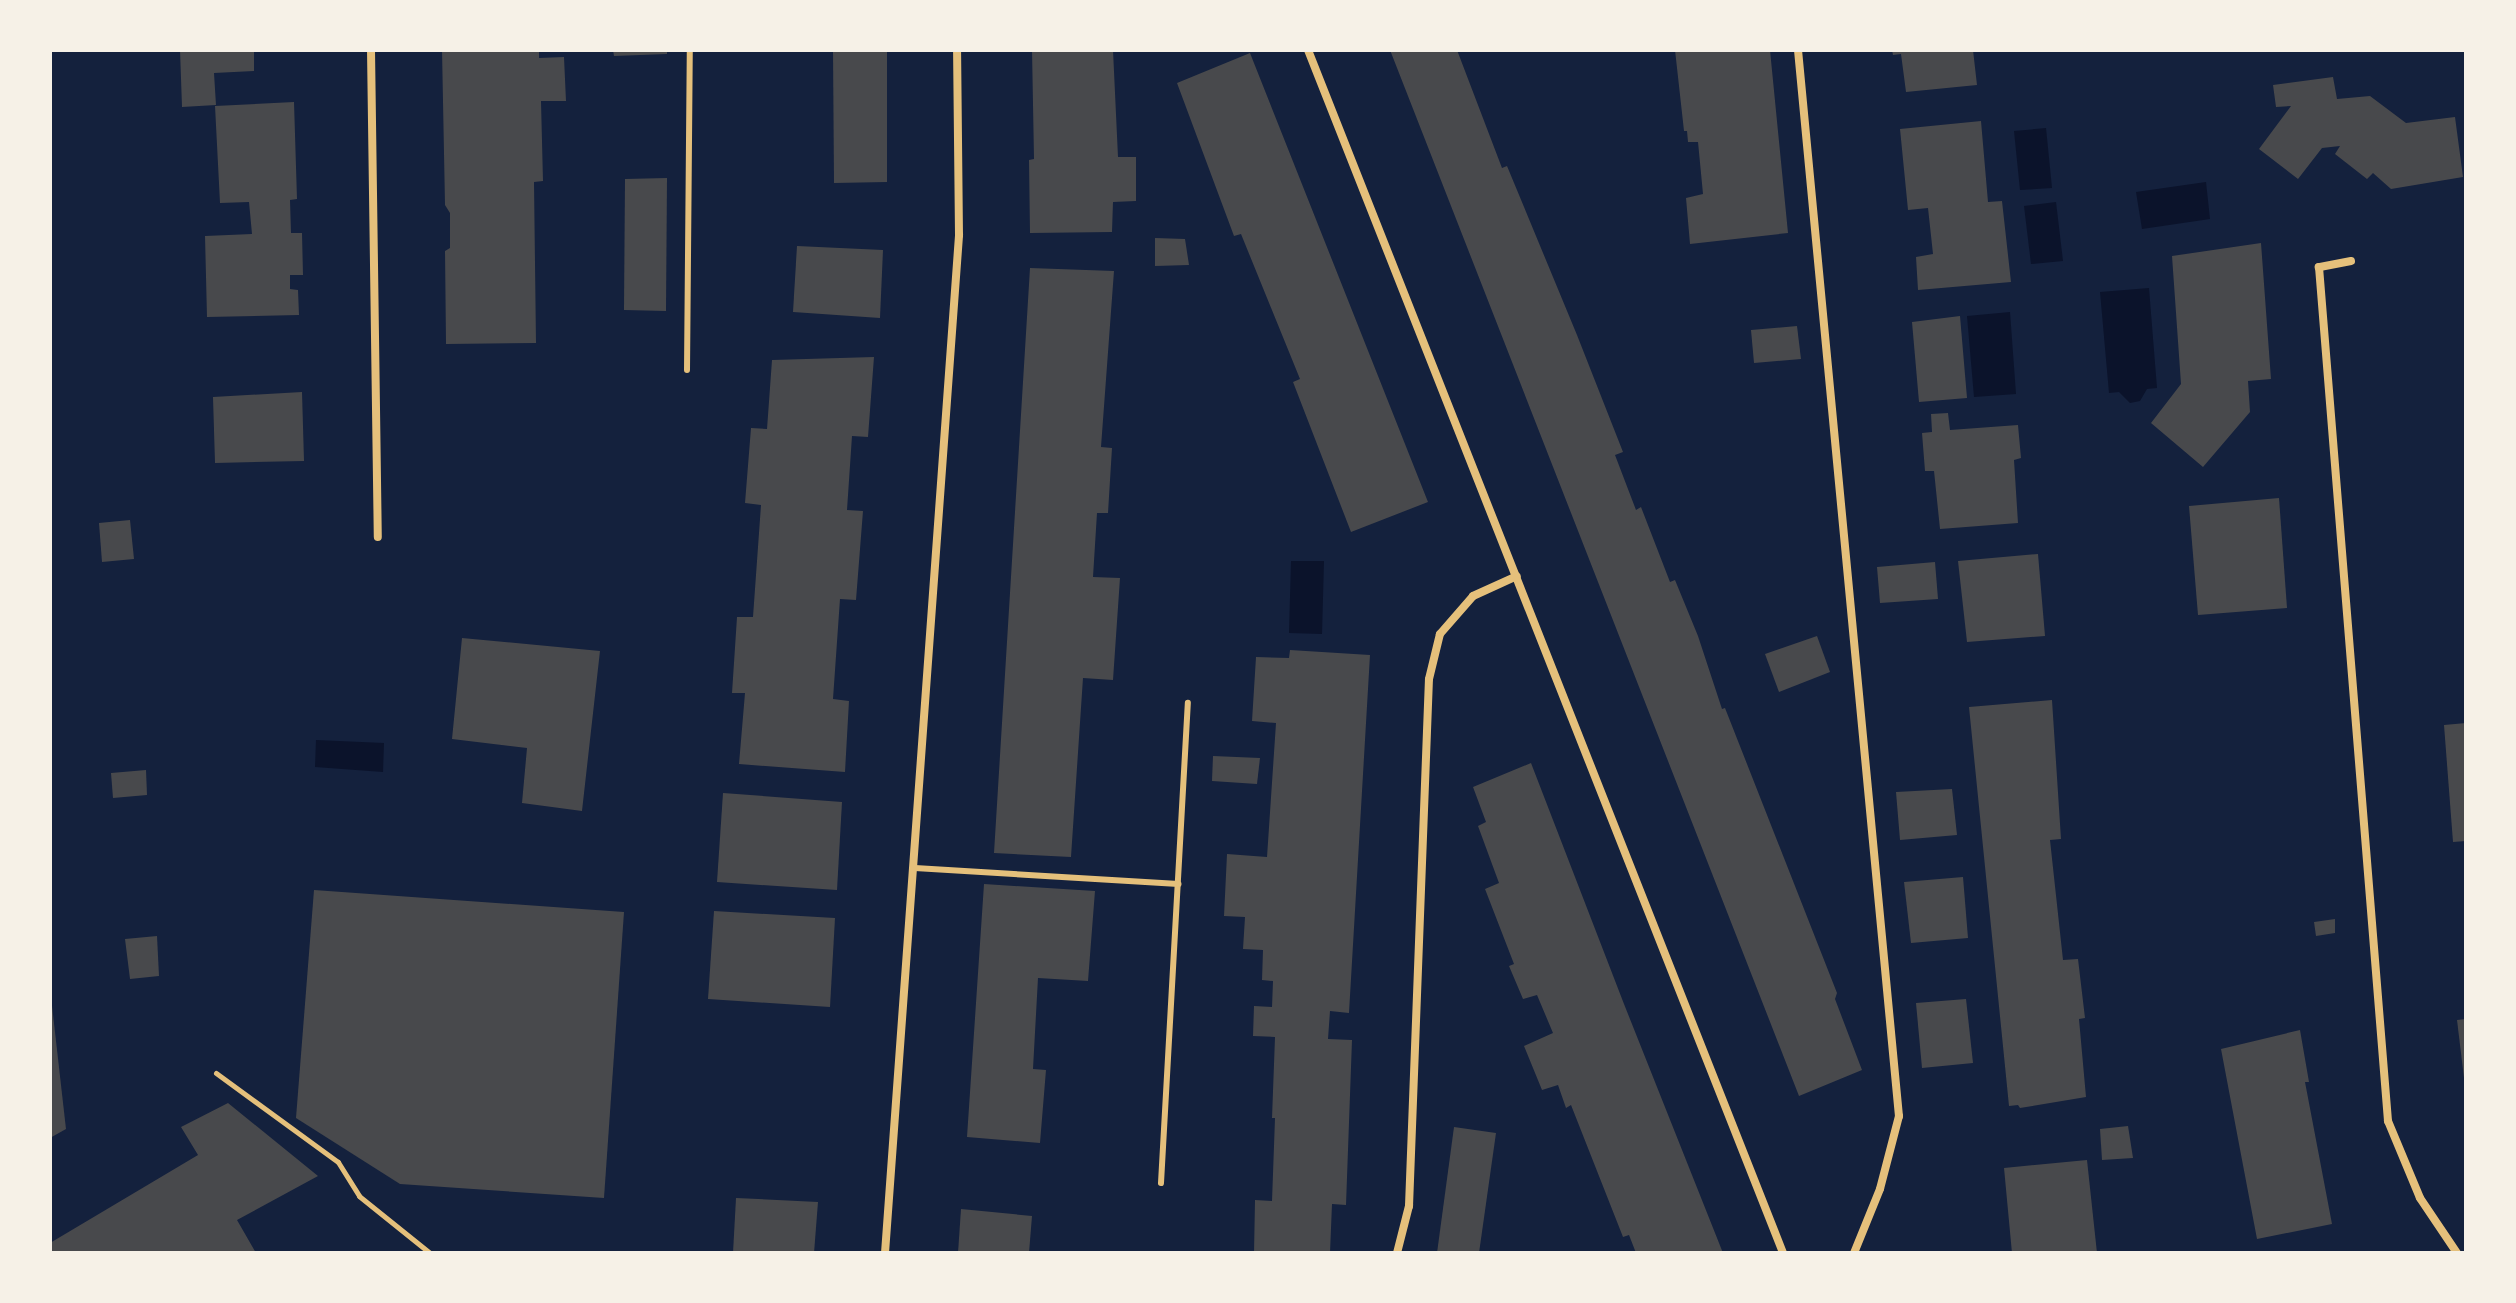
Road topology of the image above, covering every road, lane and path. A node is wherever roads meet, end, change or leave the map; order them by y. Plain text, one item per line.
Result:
1 (371, 50) edge
2 (690, 50) edge
3 (957, 50) edge
4 (1308, 50) edge
5 (1798, 50) edge
6 (2351, 261) dead end
7 (687, 370) dead end
8 (378, 537) dead end
9 (1517, 576) junction
10 (1188, 703) dead end
11 (915, 868) junction
12 (1179, 884) junction
13 (216, 1073) dead end
14 (1161, 1183) dead end
15 (430, 1253) edge
16 (885, 1253) edge
17 (1397, 1253) edge
18 (1783, 1253) edge
19 (1854, 1253) edge
20 (2457, 1253) edge

1 - 8 street
2 - 7 lane
3 - 11 street
4 - 9 street
5 - 19 street
6 - 20 street
9 - 17 street
9 - 18 street
10 - 12 lane
11 - 12 lane
11 - 16 street
12 - 14 lane
13 - 15 path

